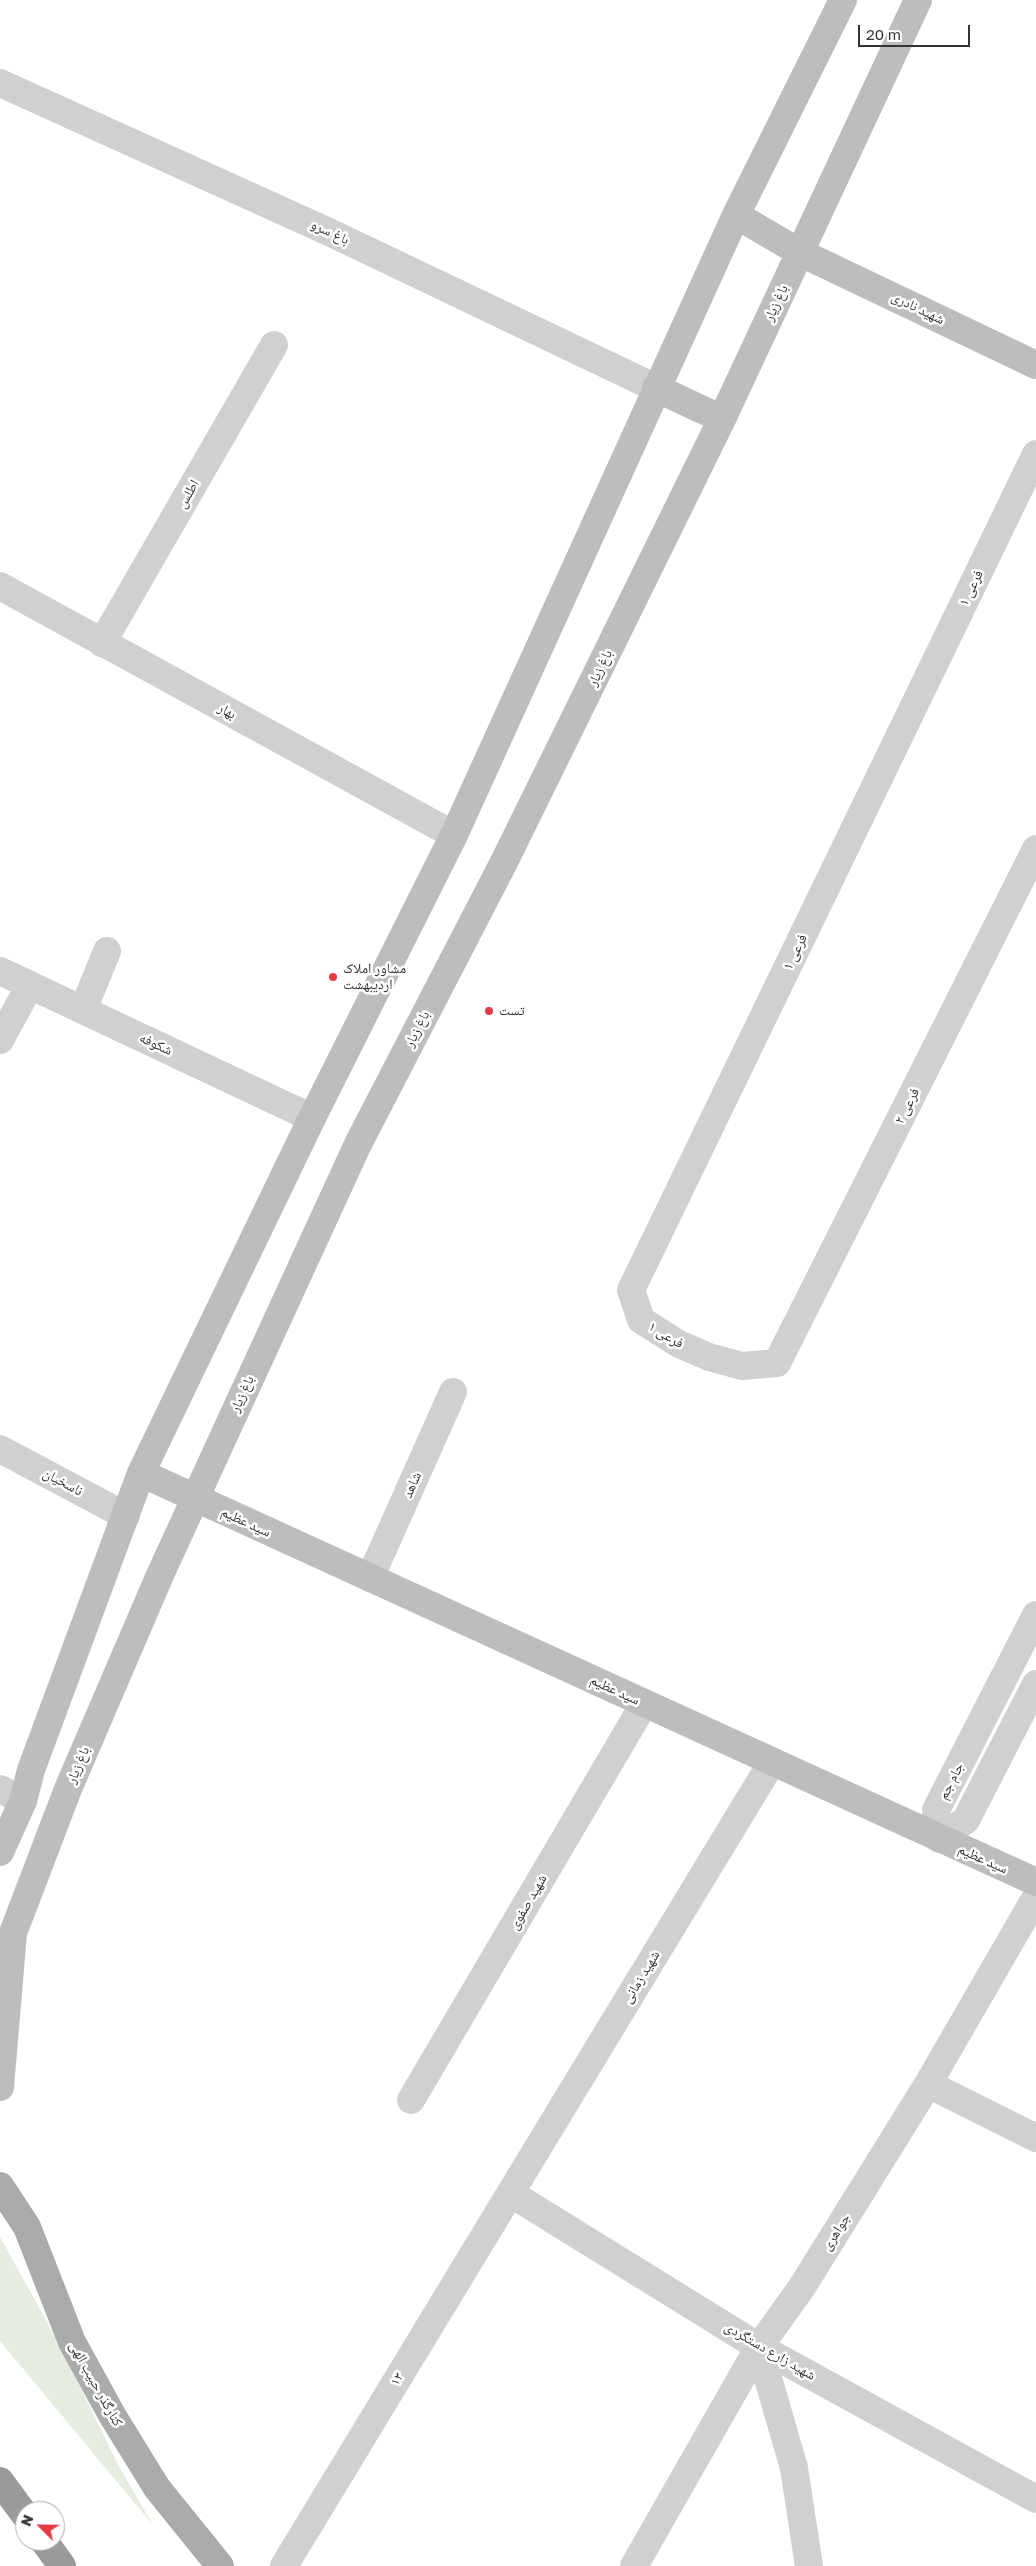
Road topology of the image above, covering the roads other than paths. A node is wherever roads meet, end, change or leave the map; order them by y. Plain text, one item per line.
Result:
1 (843, 0) edge
2 (918, 0) edge
3 (0, 84) edge
4 (736, 215) junction
5 (799, 252) junction
6 (274, 345) dead end
7 (1036, 365) edge
8 (656, 388) junction
9 (722, 420) junction
10 (1036, 454) edge
11 (0, 586) edge
12 (102, 643) junction
13 (454, 835) junction
14 (1036, 849) edge
15 (107, 952) dead end
16 (0, 971) edge
17 (30, 985) junction
18 (83, 1010) junction
19 (0, 1040) edge
20 (312, 1118) junction
21 (777, 1363) joint
22 (453, 1392) dead end
23 (0, 1449) edge
24 (141, 1472) junction
25 (194, 1498) junction
26 (126, 1516) junction
27 (370, 1578) junction
28 (1036, 1615) edge
29 (1036, 1684) edge
30 (644, 1704) junction
31 (772, 1762) junction
32 (31, 1770) junction
33 (68, 1790) junction
34 (12, 1795) edge
35 (939, 1839) junction
36 (0, 1852) edge
37 (1036, 1882) edge
38 (1036, 1896) edge
39 (928, 2084) junction
40 (0, 2088) edge
41 (411, 2100) dead end
42 (1036, 2138) edge
43 (0, 2186) edge
44 (510, 2193) junction
45 (759, 2347) junction
46 (0, 2481) edge
47 (1036, 2499) edge
48 (15, 2501) edge
49 (51, 2551) edge
50 (62, 2566) edge
51 (220, 2566) edge
52 (284, 2566) edge
53 (634, 2566) edge
54 (809, 2566) edge

1 - 4 street
2 - 5 street, باغ زیار
3 - 8 street, باغ سرو
4 - 5 street, شهید نادری
4 - 8 street
5 - 7 street, شهید نادری
5 - 9 street, باغ زیار
6 - 12 street, اطلس
8 - 9 street
8 - 13 street
9 - 25 street, باغ زیار
10 - 21 street, فرعی ۱
11 - 12 street, بهار
12 - 13 street, بهار
13 - 20 street
14 - 21 street, فرعی ۲
15 - 18 street
16 - 17 street, شکوفه
17 - 18 street, شکوفه
17 - 19 street
18 - 20 street, شکوفه
20 - 24 street
22 - 27 street, شاهد
23 - 26 street, ناسخیان
24 - 25 street, سید عظیم
24 - 26 street
25 - 27 street, سید عظیم
25 - 33 street, باغ زیار
26 - 32 street
27 - 30 street, سید عظیم
28 - 35 street, جام جم
29 - 35 street
30 - 31 street, سید عظیم
30 - 41 street, شهید صفوی
31 - 35 street, سید عظیم
31 - 44 street, شهید زمانی
32 - 33 street
32 - 34 street
33 - 40 street, باغ زیار
34 - 36 street
35 - 37 street, سید عظیم
38 - 39 street, جواهری
39 - 42 street
39 - 45 street, جواهری
43 - 51 main road, کنارگذر حبیب الهی
44 - 45 street, شهید زارع دستگردی
44 - 52 street, ۱۳
45 - 47 street, شهید زارع دستگردی
45 - 53 street, جواهری
45 - 54 street
46 - 48 highway
49 - 50 highway

